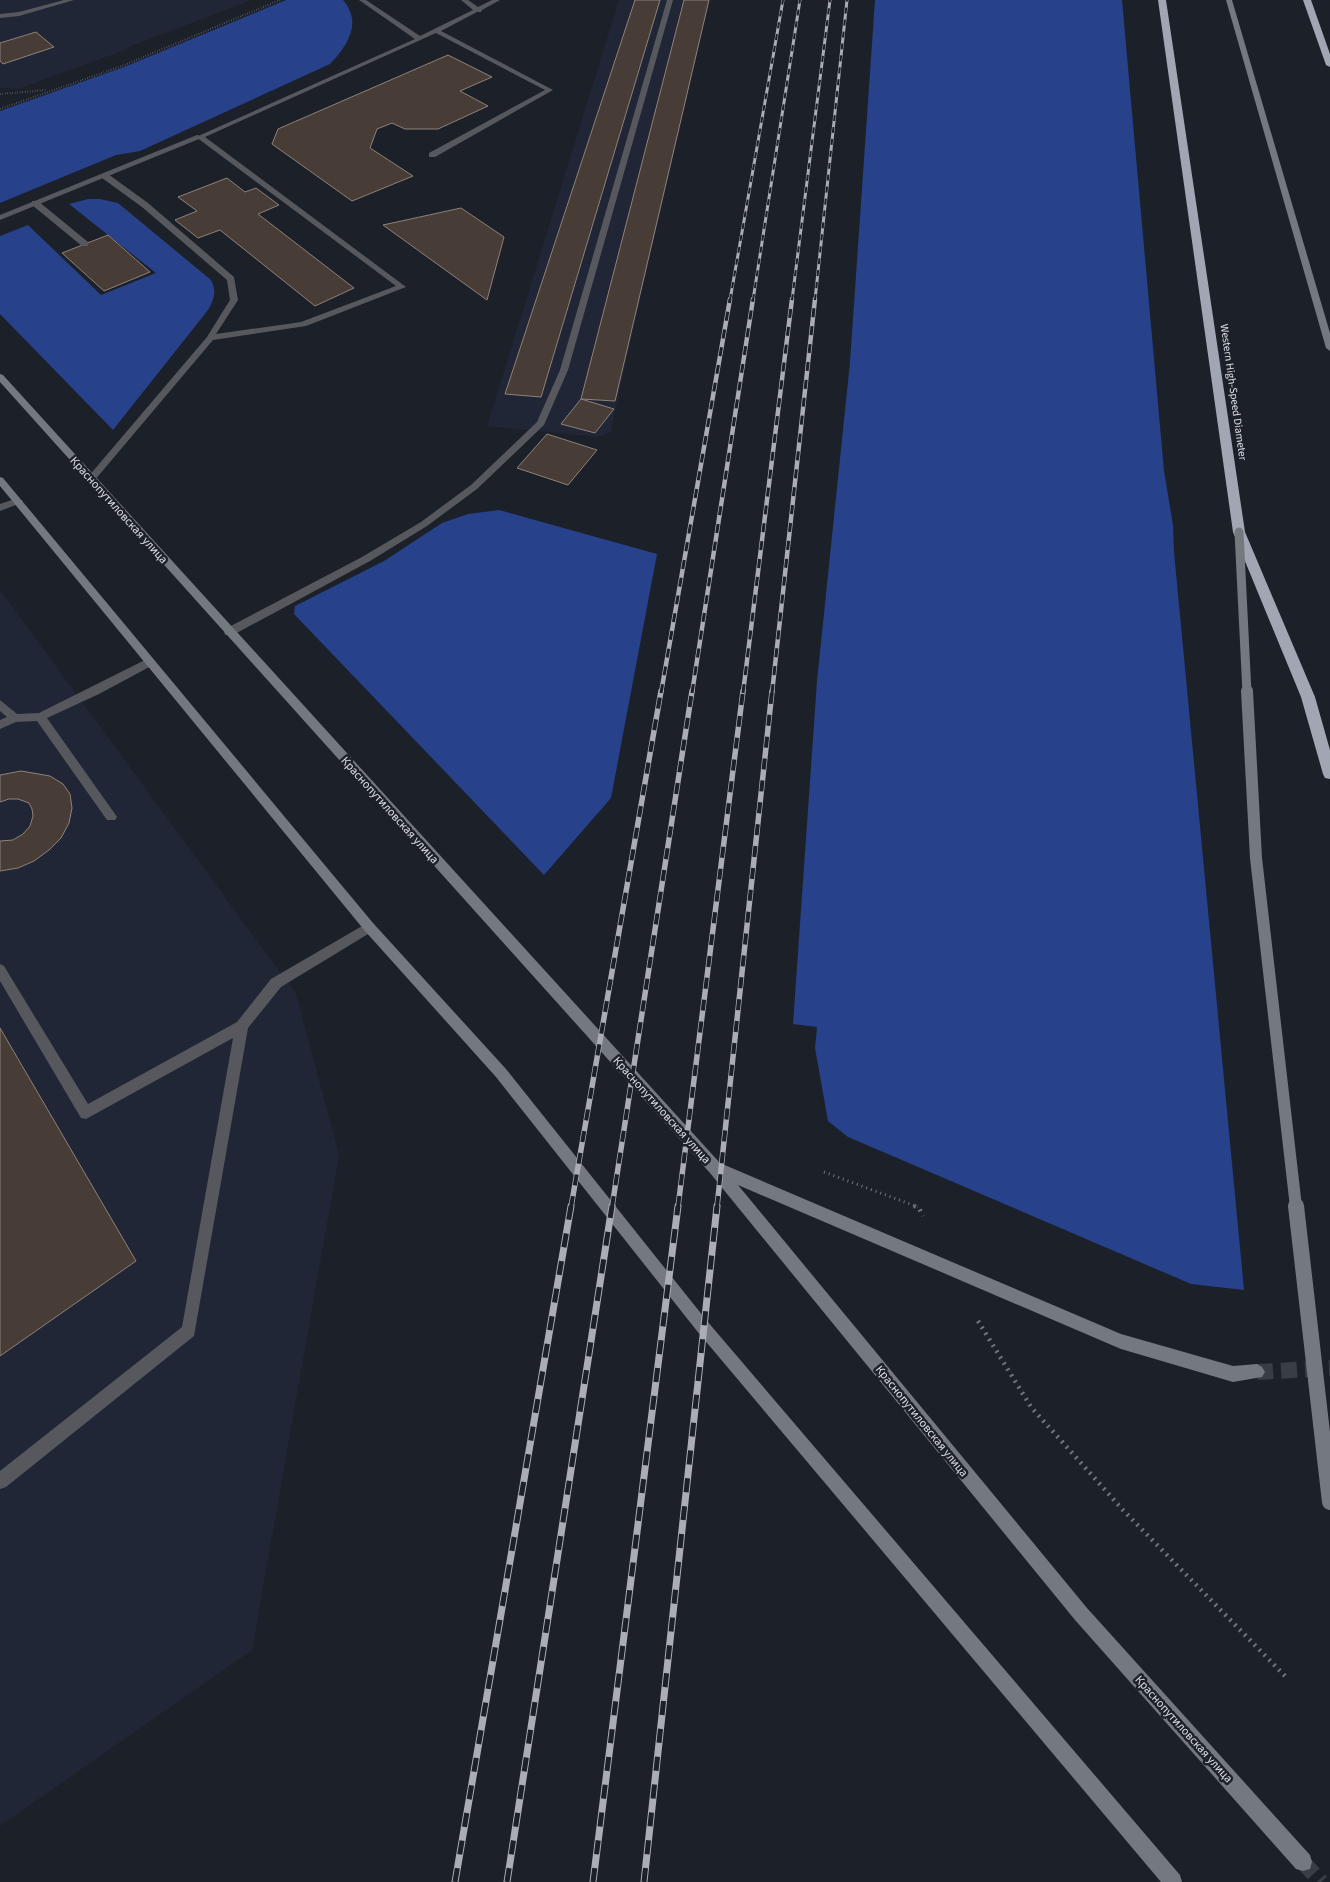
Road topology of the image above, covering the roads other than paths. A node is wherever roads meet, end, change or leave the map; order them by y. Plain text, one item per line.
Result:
1 (71, 0) edge
2 (362, 0) edge
3 (464, 0) edge
4 (497, 0) edge
5 (670, 0) edge
6 (1162, 0) edge
7 (1230, 0) edge
8 (1307, 0) edge
9 (479, 11) junction
10 (0, 16) edge
11 (437, 31) junction
12 (420, 39) junction
13 (1330, 65) edge
14 (200, 137) junction
15 (432, 155) dead end
16 (105, 176) junction
17 (35, 203) junction
18 (0, 218) edge
19 (84, 244) dead end
20 (210, 338) junction
21 (1330, 348) edge
22 (0, 377) edge
23 (91, 479) junction
24 (0, 480) edge
25 (18, 501) junction
26 (0, 508) edge
27 (1239, 532) junction
28 (228, 632) junction
29 (148, 662) junction
30 (0, 704) edge
31 (40, 716) junction
32 (0, 717) edge
33 (15, 718) junction
34 (0, 725) edge
35 (1330, 774) edge
36 (111, 817) dead end
37 (369, 927) junction
38 (0, 970) edge
39 (242, 1026) junction
40 (714, 1168) junction
41 (1256, 1372) tunnel mouth
42 (0, 1481) edge
43 (1330, 1502) edge
44 (1303, 1862) tunnel mouth
45 (1173, 1882) edge

1 - 10 street
2 - 12 street
3 - 9 street
4 - 9 street
5 - 28 street
6 - 27 highway, Western High-Speed Diameter
7 - 21 main road
8 - 13 highway
9 - 11 street
11 - 12 street
11 - 15 street
12 - 14 street
14 - 16 street
14 - 20 street
16 - 17 street
16 - 20 street
17 - 18 street
17 - 19 street
20 - 23 street
22 - 23 main road, Краснопутиловская улица
23 - 28 main road, Краснопутиловская улица
24 - 25 main road
25 - 26 street
25 - 29 main road
27 - 35 highway, Western High-Speed Diameter
27 - 43 main road, bridge
28 - 40 main road, Краснопутиловская улица
29 - 31 street
29 - 37 main road
30 - 33 street
31 - 33 street
31 - 36 street
32 - 33 street
33 - 34 street
37 - 39 street
37 - 45 main road
38 - 39 street
39 - 42 street
40 - 41 main road
40 - 44 main road, Краснопутиловская улица

